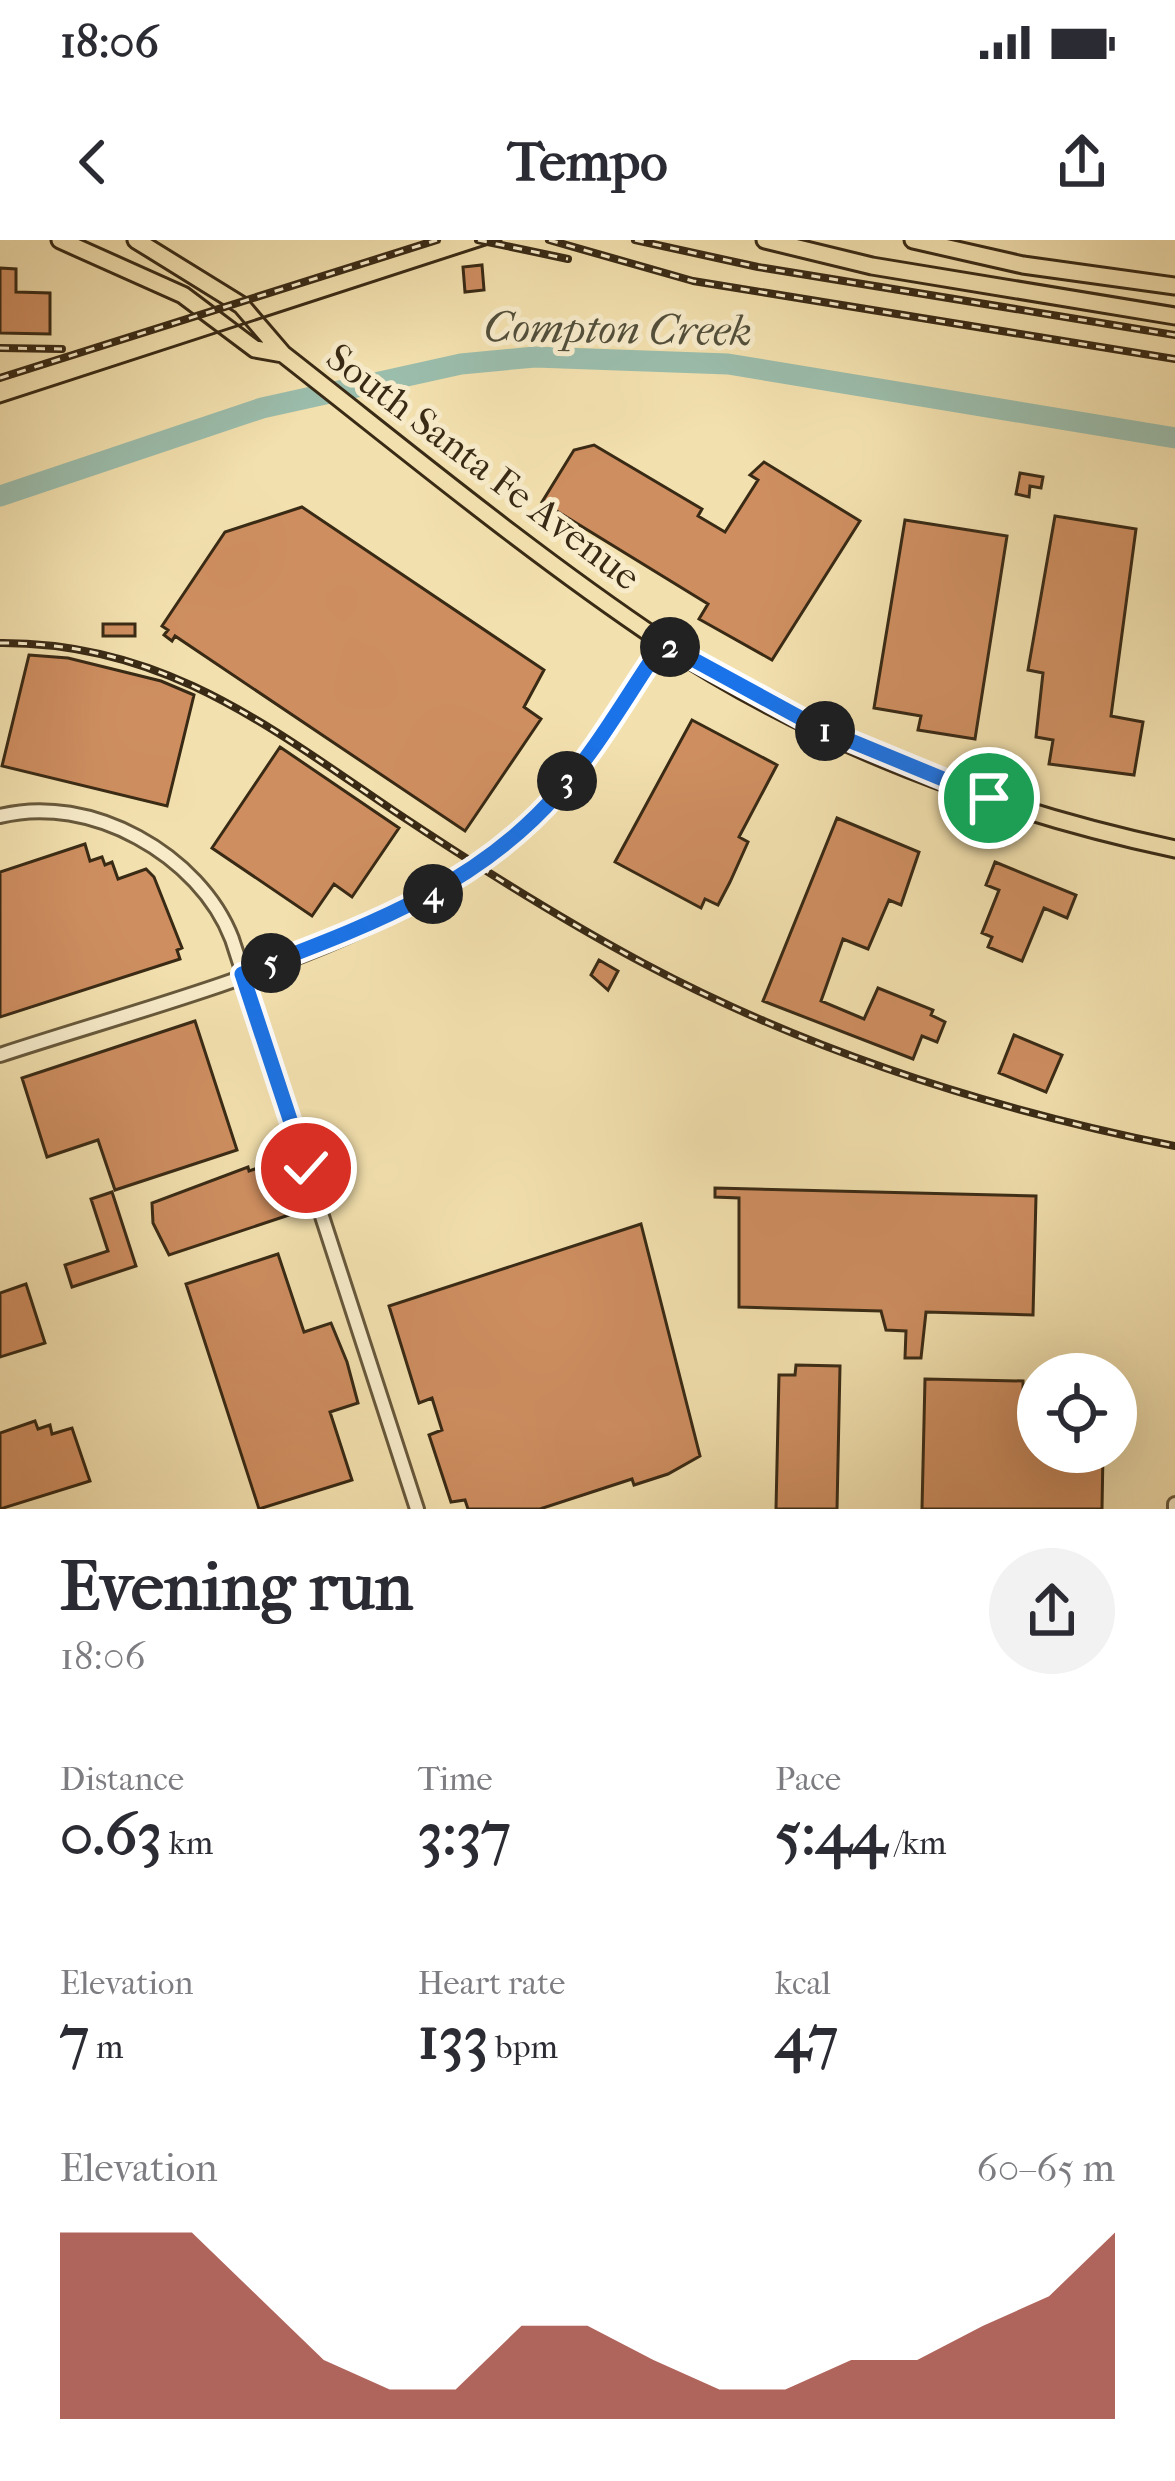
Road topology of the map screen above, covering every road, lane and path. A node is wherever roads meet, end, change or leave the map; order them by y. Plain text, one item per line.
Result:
1 (60, 240) edge
2 (136, 240) edge
3 (765, 240) edge
4 (913, 240) edge
5 (152, 248) junction
6 (140, 274) junction
7 (1175, 286) edge
8 (1175, 316) edge
9 (283, 354) junction
10 (663, 643) junction
11 (0, 816) edge
12 (1175, 849) edge
13 (242, 974) junction
14 (0, 1054) edge
15 (417, 1509) edge

1 - 6 main road, South Santa Fe Avenue
2 - 5 main road, South Santa Fe Avenue
3 - 8 main road
4 - 7 main road
5 - 6 main road
5 - 9 main road, South Santa Fe Avenue
6 - 9 main road, South Santa Fe Avenue
9 - 10 main road, South Santa Fe Avenue
10 - 12 main road, South Santa Fe Avenue
10 - 13 street
11 - 13 street
13 - 14 street
13 - 15 street

